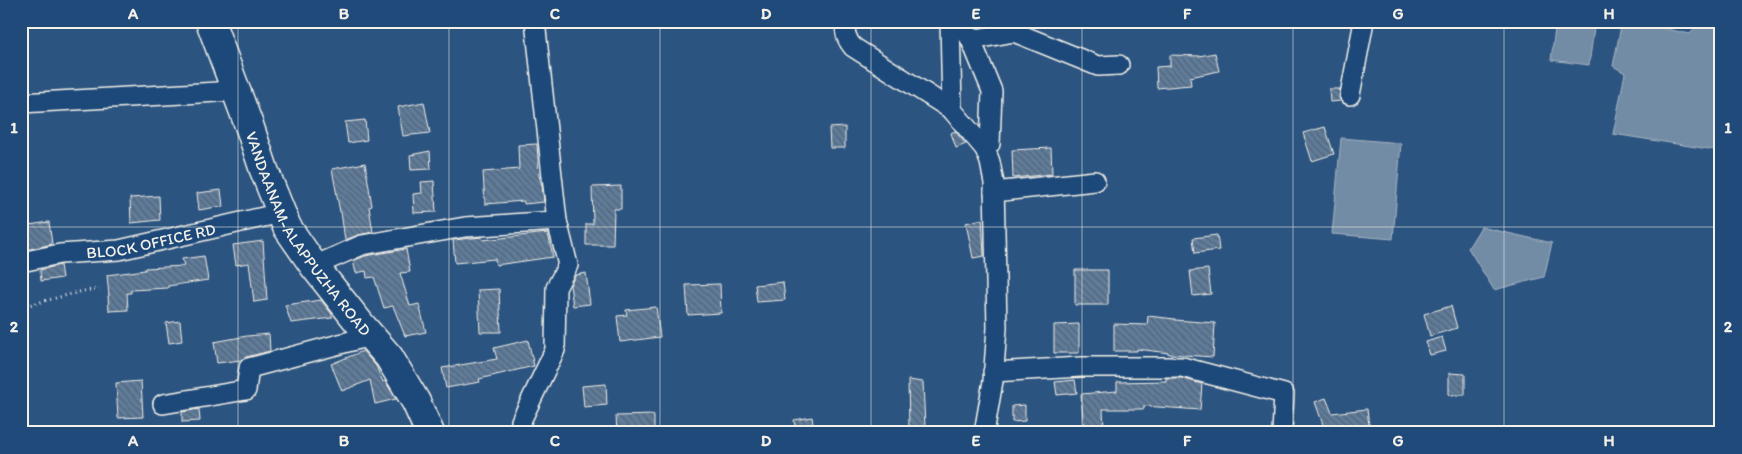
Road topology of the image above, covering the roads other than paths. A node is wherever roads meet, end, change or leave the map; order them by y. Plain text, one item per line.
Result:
1 (210, 21) edge
2 (535, 21) edge
3 (846, 21) edge
4 (950, 21) edge
5 (960, 21) edge
6 (1364, 21) edge
7 (971, 40) junction
8 (1119, 65) dead end
9 (236, 91) junction
10 (1350, 95) dead end
11 (21, 103) edge
12 (952, 110) junction
13 (984, 149) junction
14 (1095, 181) dead end
15 (994, 192) junction
16 (281, 213) junction
17 (557, 221) junction
18 (21, 262) edge
19 (314, 266) junction
20 (370, 336) junction
21 (993, 372) junction
22 (163, 404) dead end
23 (521, 421) dead end
24 (430, 433) edge
25 (984, 433) edge
26 (1282, 433) edge

1 - 9 main road, VANDAANAM-ALAPPUZHA ROAD
2 - 17 street
3 - 12 street
4 - 12 street
5 - 7 street
6 - 10 street
7 - 8 street
7 - 13 street
9 - 11 street
9 - 16 main road, VANDAANAM-ALAPPUZHA ROAD
12 - 13 street
13 - 15 street
14 - 15 street
15 - 21 street
16 - 18 street, BLOCK OFFICE RD
16 - 19 main road, VANDAANAM-ALAPPUZHA ROAD
17 - 19 street
17 - 23 street
19 - 20 main road, VANDAANAM-ALAPPUZHA ROAD
20 - 22 street
20 - 24 main road, VANDAANAM-ALAPPUZHA ROAD
21 - 25 street
21 - 26 street

